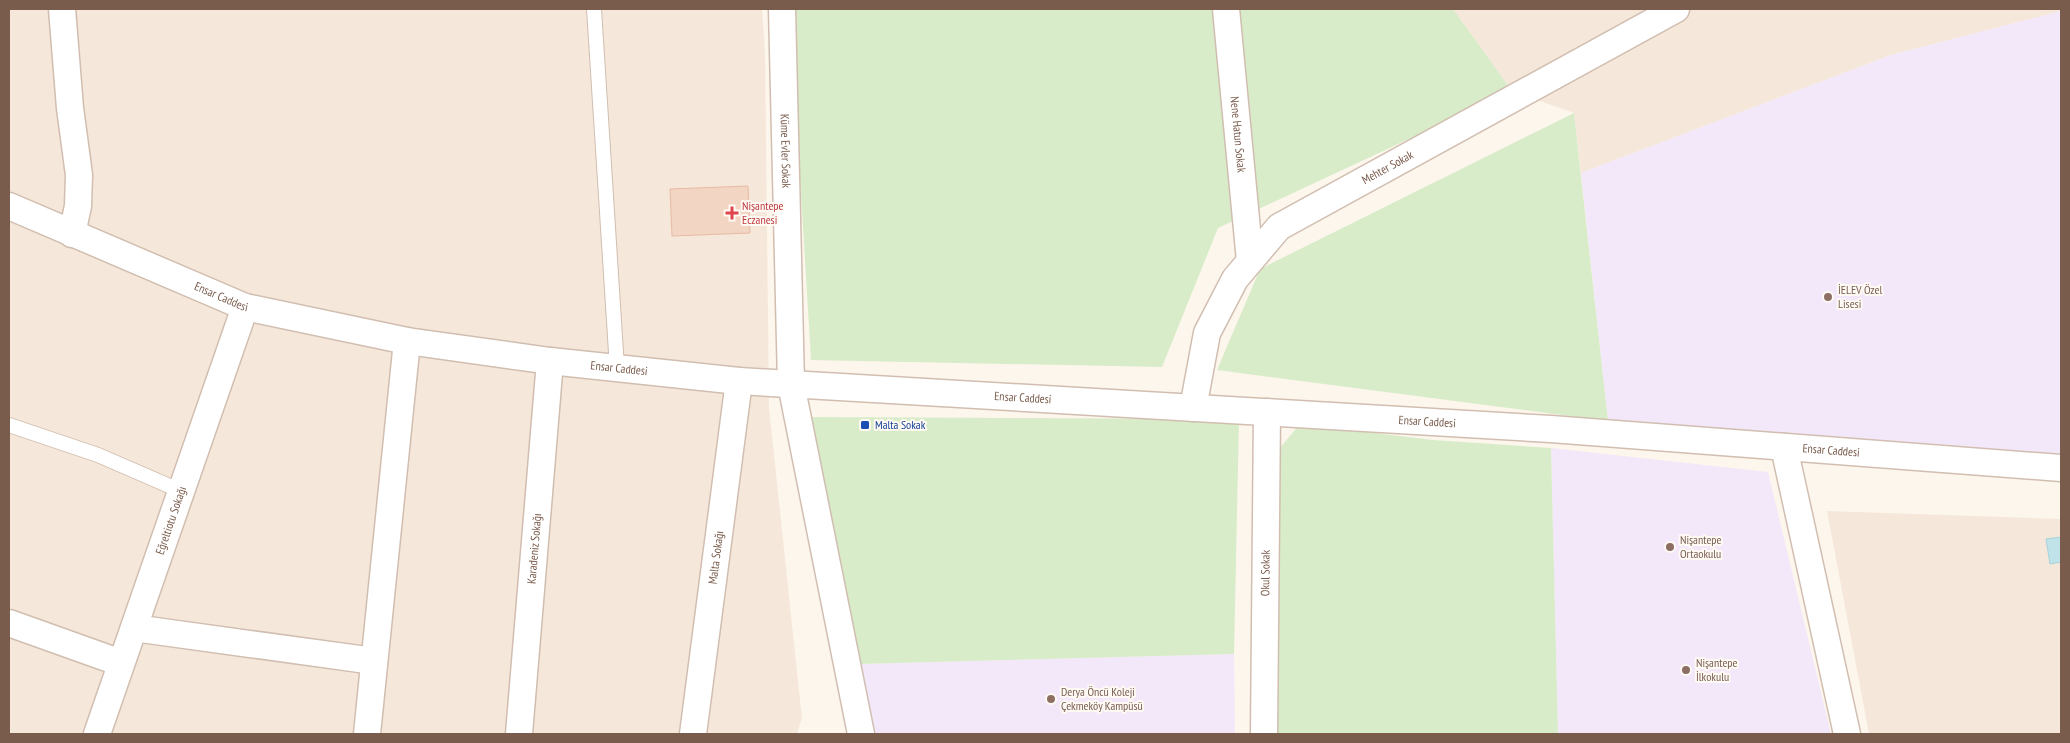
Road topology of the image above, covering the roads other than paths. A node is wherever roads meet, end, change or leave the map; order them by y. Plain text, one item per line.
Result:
1 (62, 9) edge
2 (594, 9) edge
3 (782, 9) edge
4 (1226, 9) edge
5 (1676, 9) edge
6 (9, 206) edge
7 (72, 234) junction
8 (1250, 261) junction
9 (245, 307) junction
10 (408, 341) junction
11 (550, 361) junction
12 (617, 368) junction
13 (739, 381) junction
14 (792, 384) junction
15 (1193, 408) junction
16 (1267, 412) junction
17 (9, 424) edge
18 (1784, 447) junction
19 (2061, 468) edge
20 (181, 491) junction
21 (9, 623) edge
22 (134, 628) junction
23 (374, 661) junction
24 (121, 663) junction
25 (97, 734) edge
26 (367, 734) edge
27 (518, 734) edge
28 (693, 734) edge
29 (861, 734) edge
30 (1264, 734) edge
31 (1847, 734) edge

1 - 7 street
2 - 12 lane
3 - 14 street, Küme Evler Sokak
4 - 8 street, Nene Hatun Sokak
5 - 8 street, Mehter Sokak
6 - 7 street, Ensar Caddesi
7 - 9 street, Ensar Caddesi
8 - 15 street, Mehter Sokak
9 - 10 street, Ensar Caddesi
9 - 20 street, Eğreltiotu Sokağı
10 - 11 street, Ensar Caddesi
10 - 23 street
11 - 12 street, Ensar Caddesi
11 - 27 street, Karadeniz Sokağı
12 - 13 street, Ensar Caddesi
13 - 14 street, Ensar Caddesi
13 - 28 street, Malta Sokağı
14 - 15 street, Ensar Caddesi
14 - 29 street, Küme Evler Sokak
15 - 16 street, Ensar Caddesi
16 - 18 street, Ensar Caddesi
16 - 30 street, Okul Sokak
17 - 20 lane
18 - 19 street, Ensar Caddesi
18 - 31 street
20 - 22 street, Eğreltiotu Sokağı
21 - 24 street
22 - 23 street
22 - 24 street, Eğreltiotu Sokağı
23 - 26 street
24 - 25 street, Eğreltiotu Sokağı

